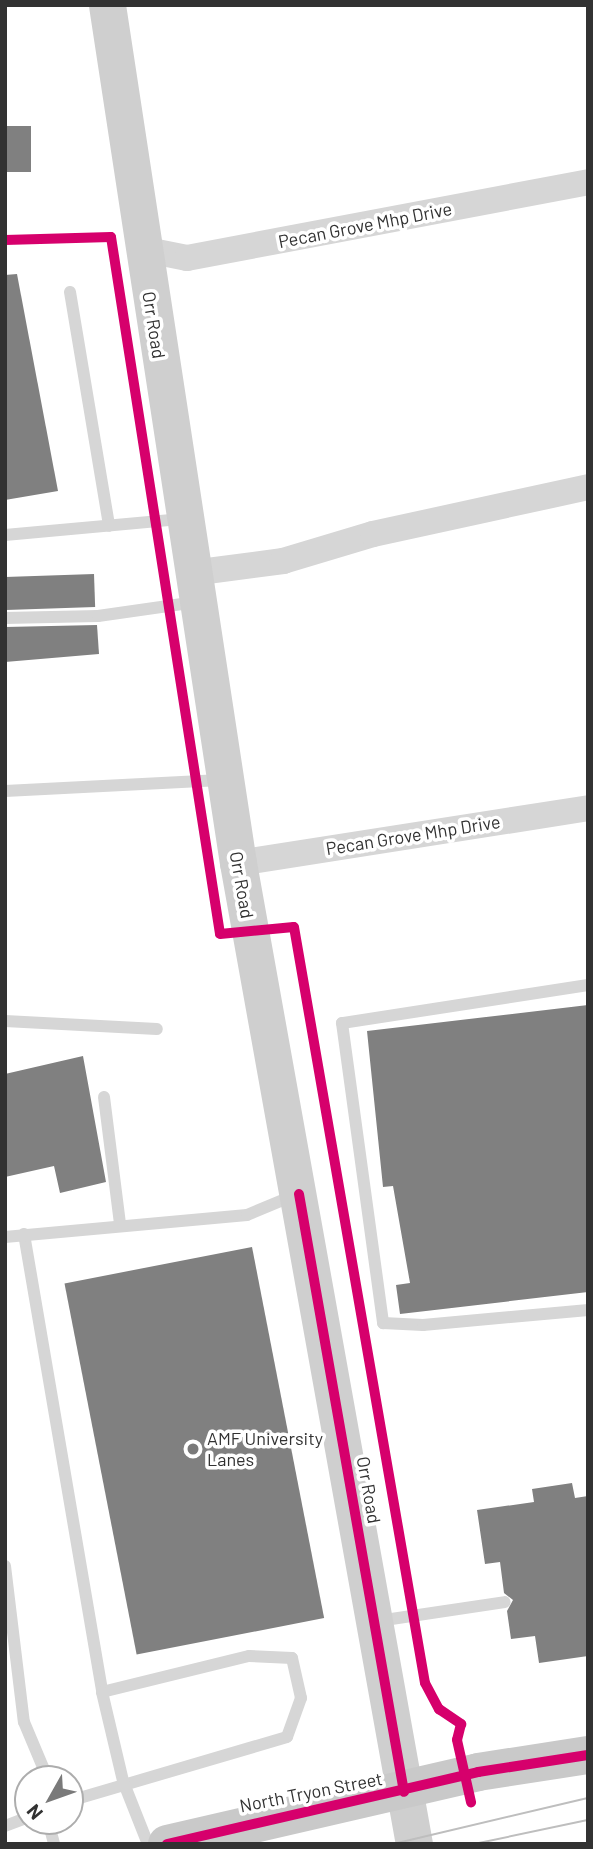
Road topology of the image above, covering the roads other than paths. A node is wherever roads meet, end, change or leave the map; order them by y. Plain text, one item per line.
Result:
1 (107, 5) edge
2 (588, 182) edge
3 (142, 249) junction
4 (70, 292) dead end
5 (588, 487) edge
6 (186, 519) junction
7 (109, 526) junction
8 (5, 535) edge
9 (194, 587) junction
10 (5, 618) edge
11 (225, 779) junction
12 (5, 791) edge
13 (588, 808) edge
14 (238, 863) junction
15 (588, 985) edge
16 (5, 1021) edge
17 (157, 1029) dead end
18 (104, 1097) dead end
19 (299, 1194) junction
20 (120, 1224) junction
21 (24, 1234) junction
22 (5, 1237) edge
23 (588, 1310) edge
24 (5, 1566) edge
25 (505, 1602) dead end
26 (374, 1621) junction
27 (5, 1638) edge
28 (17, 1664) junction
29 (102, 1692) junction
30 (588, 1755) edge
31 (42, 1765) edge
32 (123, 1781) junction
33 (404, 1792) junction
34 (84, 1796) edge
35 (148, 1844) edge
36 (167, 1844) edge
37 (414, 1844) edge

1 - 3 street, Orr Road
2 - 3 street, Pecan Grove Mhp Drive
3 - 6 street, Orr Road
4 - 7 lane
5 - 9 street
6 - 7 lane
6 - 9 street, Orr Road
7 - 8 lane
9 - 10 lane
9 - 11 street, Orr Road
11 - 12 lane
11 - 14 street, Orr Road
13 - 14 street, Pecan Grove Mhp Drive
14 - 19 street, Orr Road
15 - 23 lane
16 - 17 lane
18 - 20 lane
19 - 20 lane
19 - 26 street, Orr Road
20 - 21 lane
21 - 22 lane
21 - 29 lane
24 - 28 lane
25 - 26 lane
26 - 33 street, Orr Road
27 - 28 lane
28 - 31 lane
29 - 32 lane
29 - 32 lane
30 - 33 main road, North Tryon Street
32 - 34 lane
32 - 35 lane
33 - 36 main road, North Tryon Street
33 - 37 street, Orr Road

